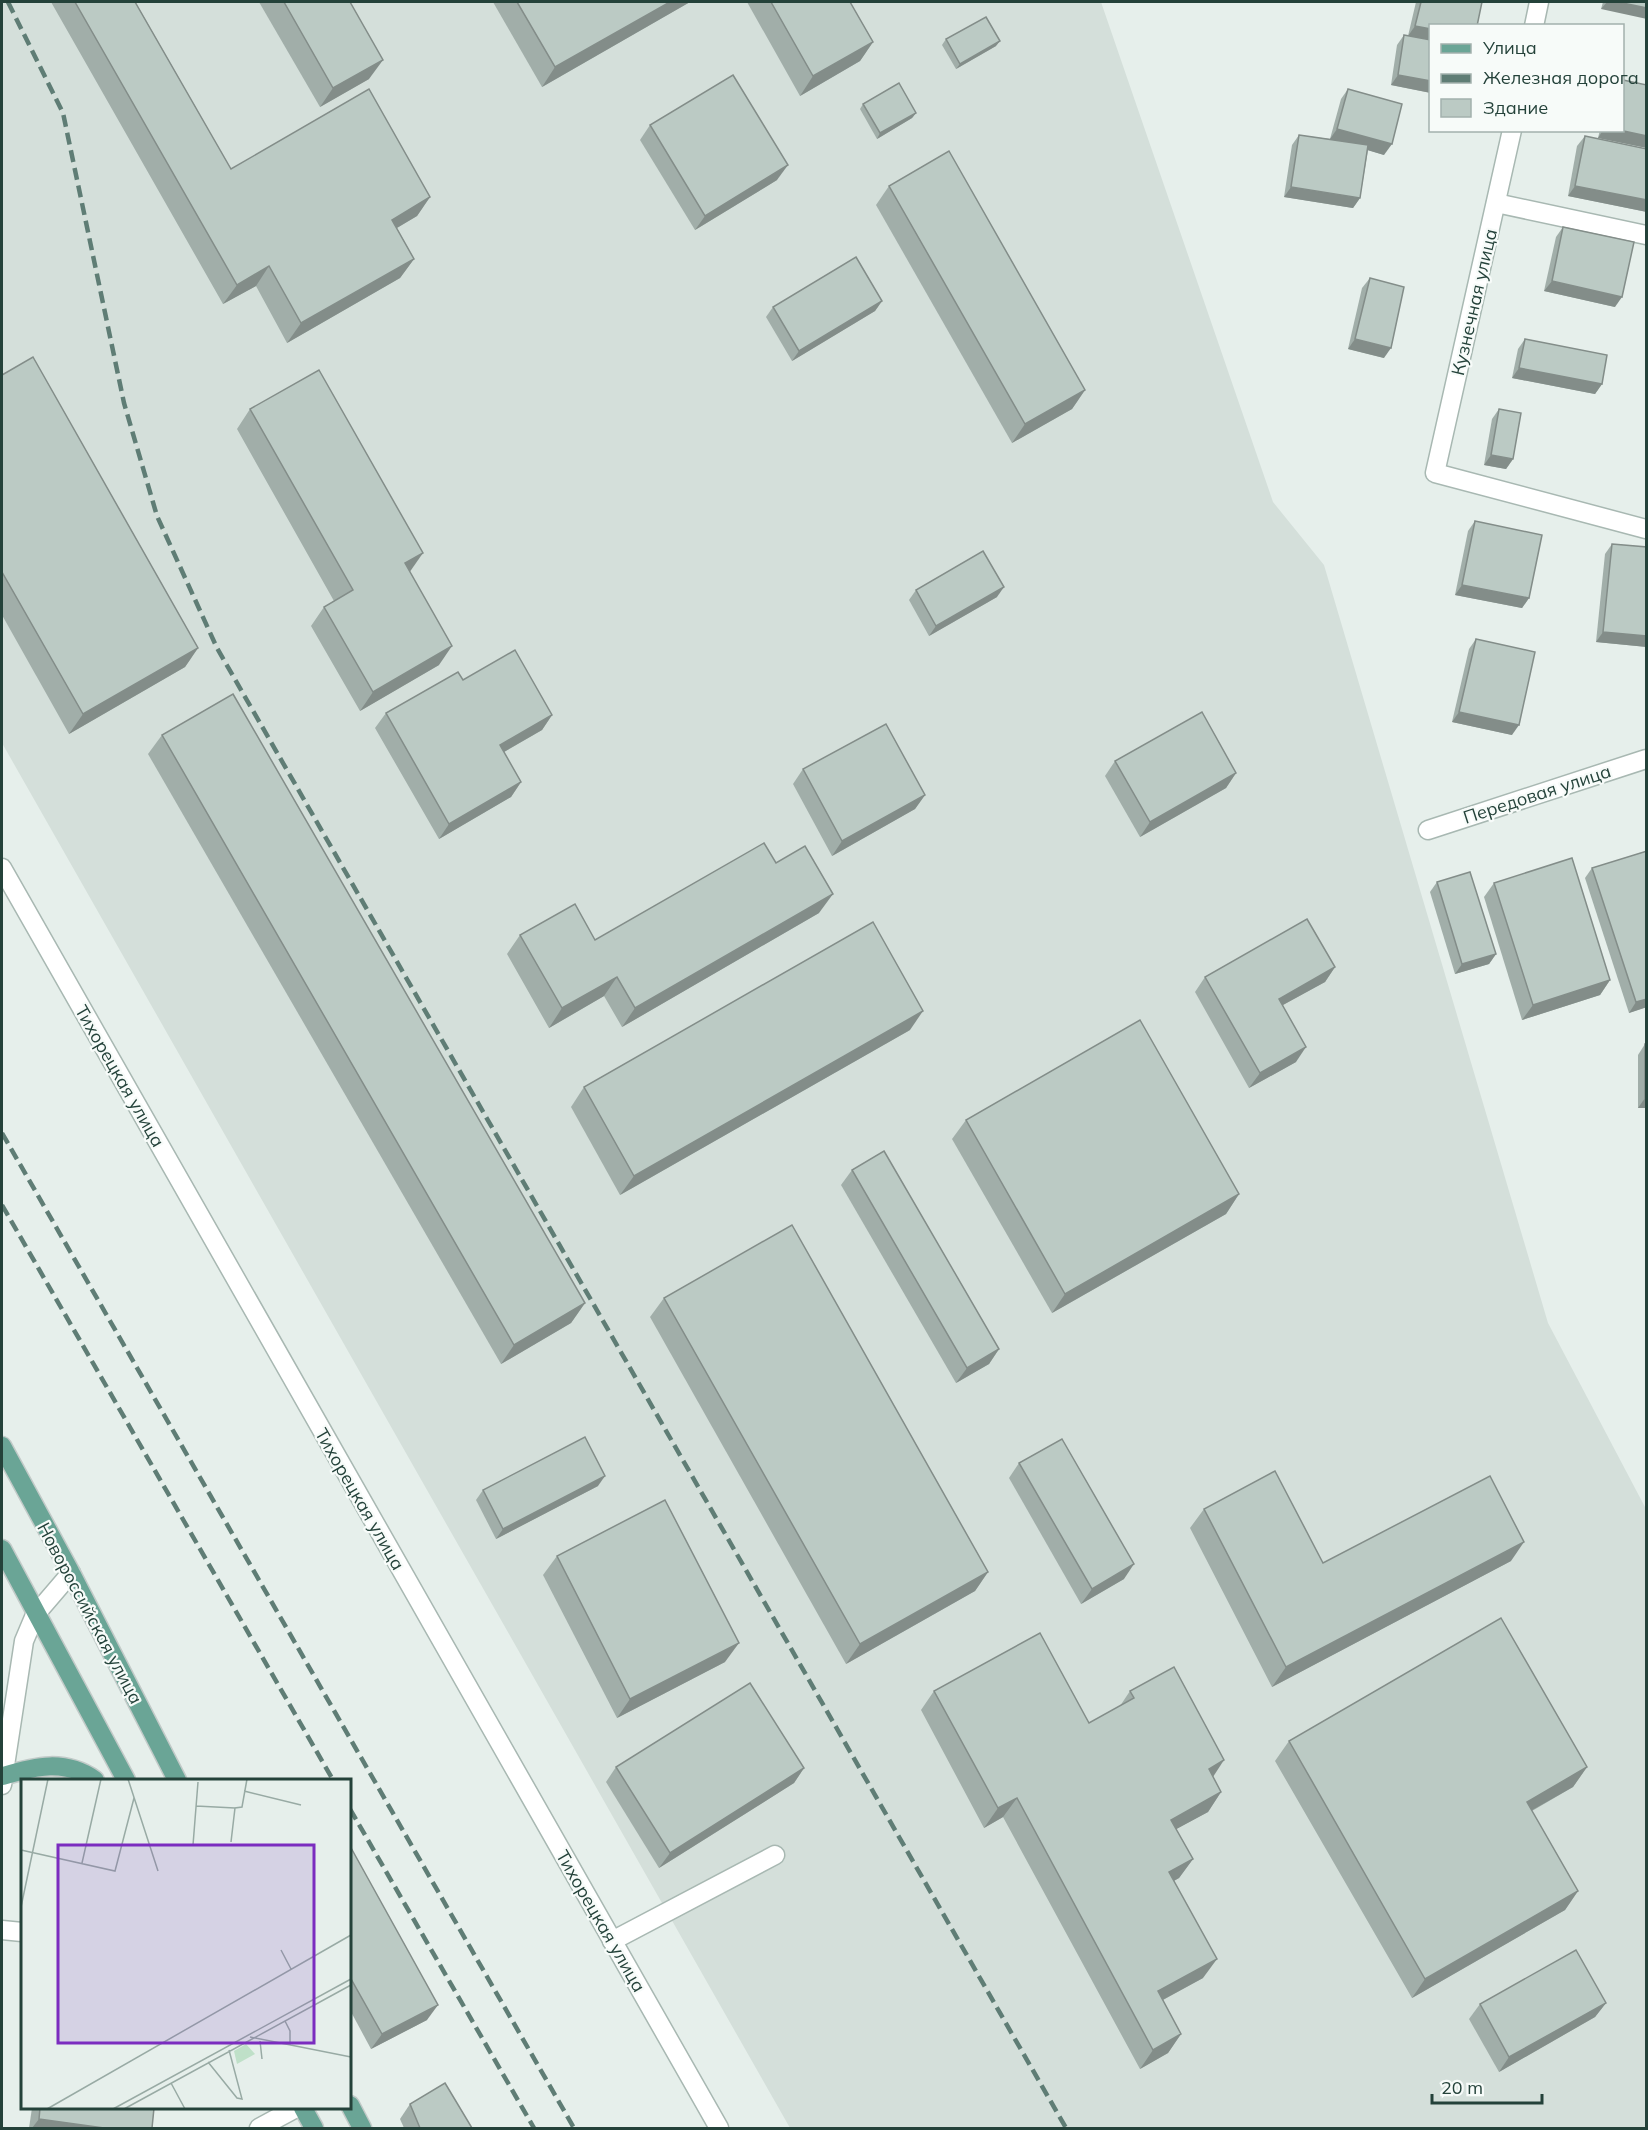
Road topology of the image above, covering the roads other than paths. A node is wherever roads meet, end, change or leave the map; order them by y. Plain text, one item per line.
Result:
1 (1539, 2) edge
2 (1534, 24) edge
3 (1512, 132) edge
4 (1496, 203) junction
5 (1647, 235) edge
6 (1647, 529) edge
7 (1647, 759) edge
8 (1428, 830) dead end
9 (2, 868) edge
10 (2, 1446) edge
11 (2, 1549) edge
12 (71, 1573) junction
13 (35, 1615) junction
14 (10, 1680) edge
15 (94, 1779) edge
16 (125, 1779) edge
17 (176, 1779) edge
18 (2, 1780) edge
19 (776, 1855) dead end
20 (2, 1930) edge
21 (21, 1932) edge
22 (612, 1941) junction
23 (351, 2107) edge
24 (294, 2109) edge
25 (304, 2109) edge
26 (259, 2128) edge
27 (314, 2128) edge
28 (362, 2128) edge
29 (719, 2128) edge

1 - 2 street
3 - 4 street, Кузнечная улица
4 - 5 street
4 - 6 street, Кузнечная улица
7 - 8 street, Передовая улица
9 - 22 street, Тихорецкая улица
10 - 12 main road, Новороссийская улица
11 - 13 main road
12 - 13 street
12 - 17 main road, Новороссийская улица
13 - 14 street
13 - 16 main road
14 - 18 street
15 - 18 main road
19 - 22 street
20 - 21 street
22 - 29 street, Тихорецкая улица
23 - 28 main road
24 - 26 street
25 - 27 main road

